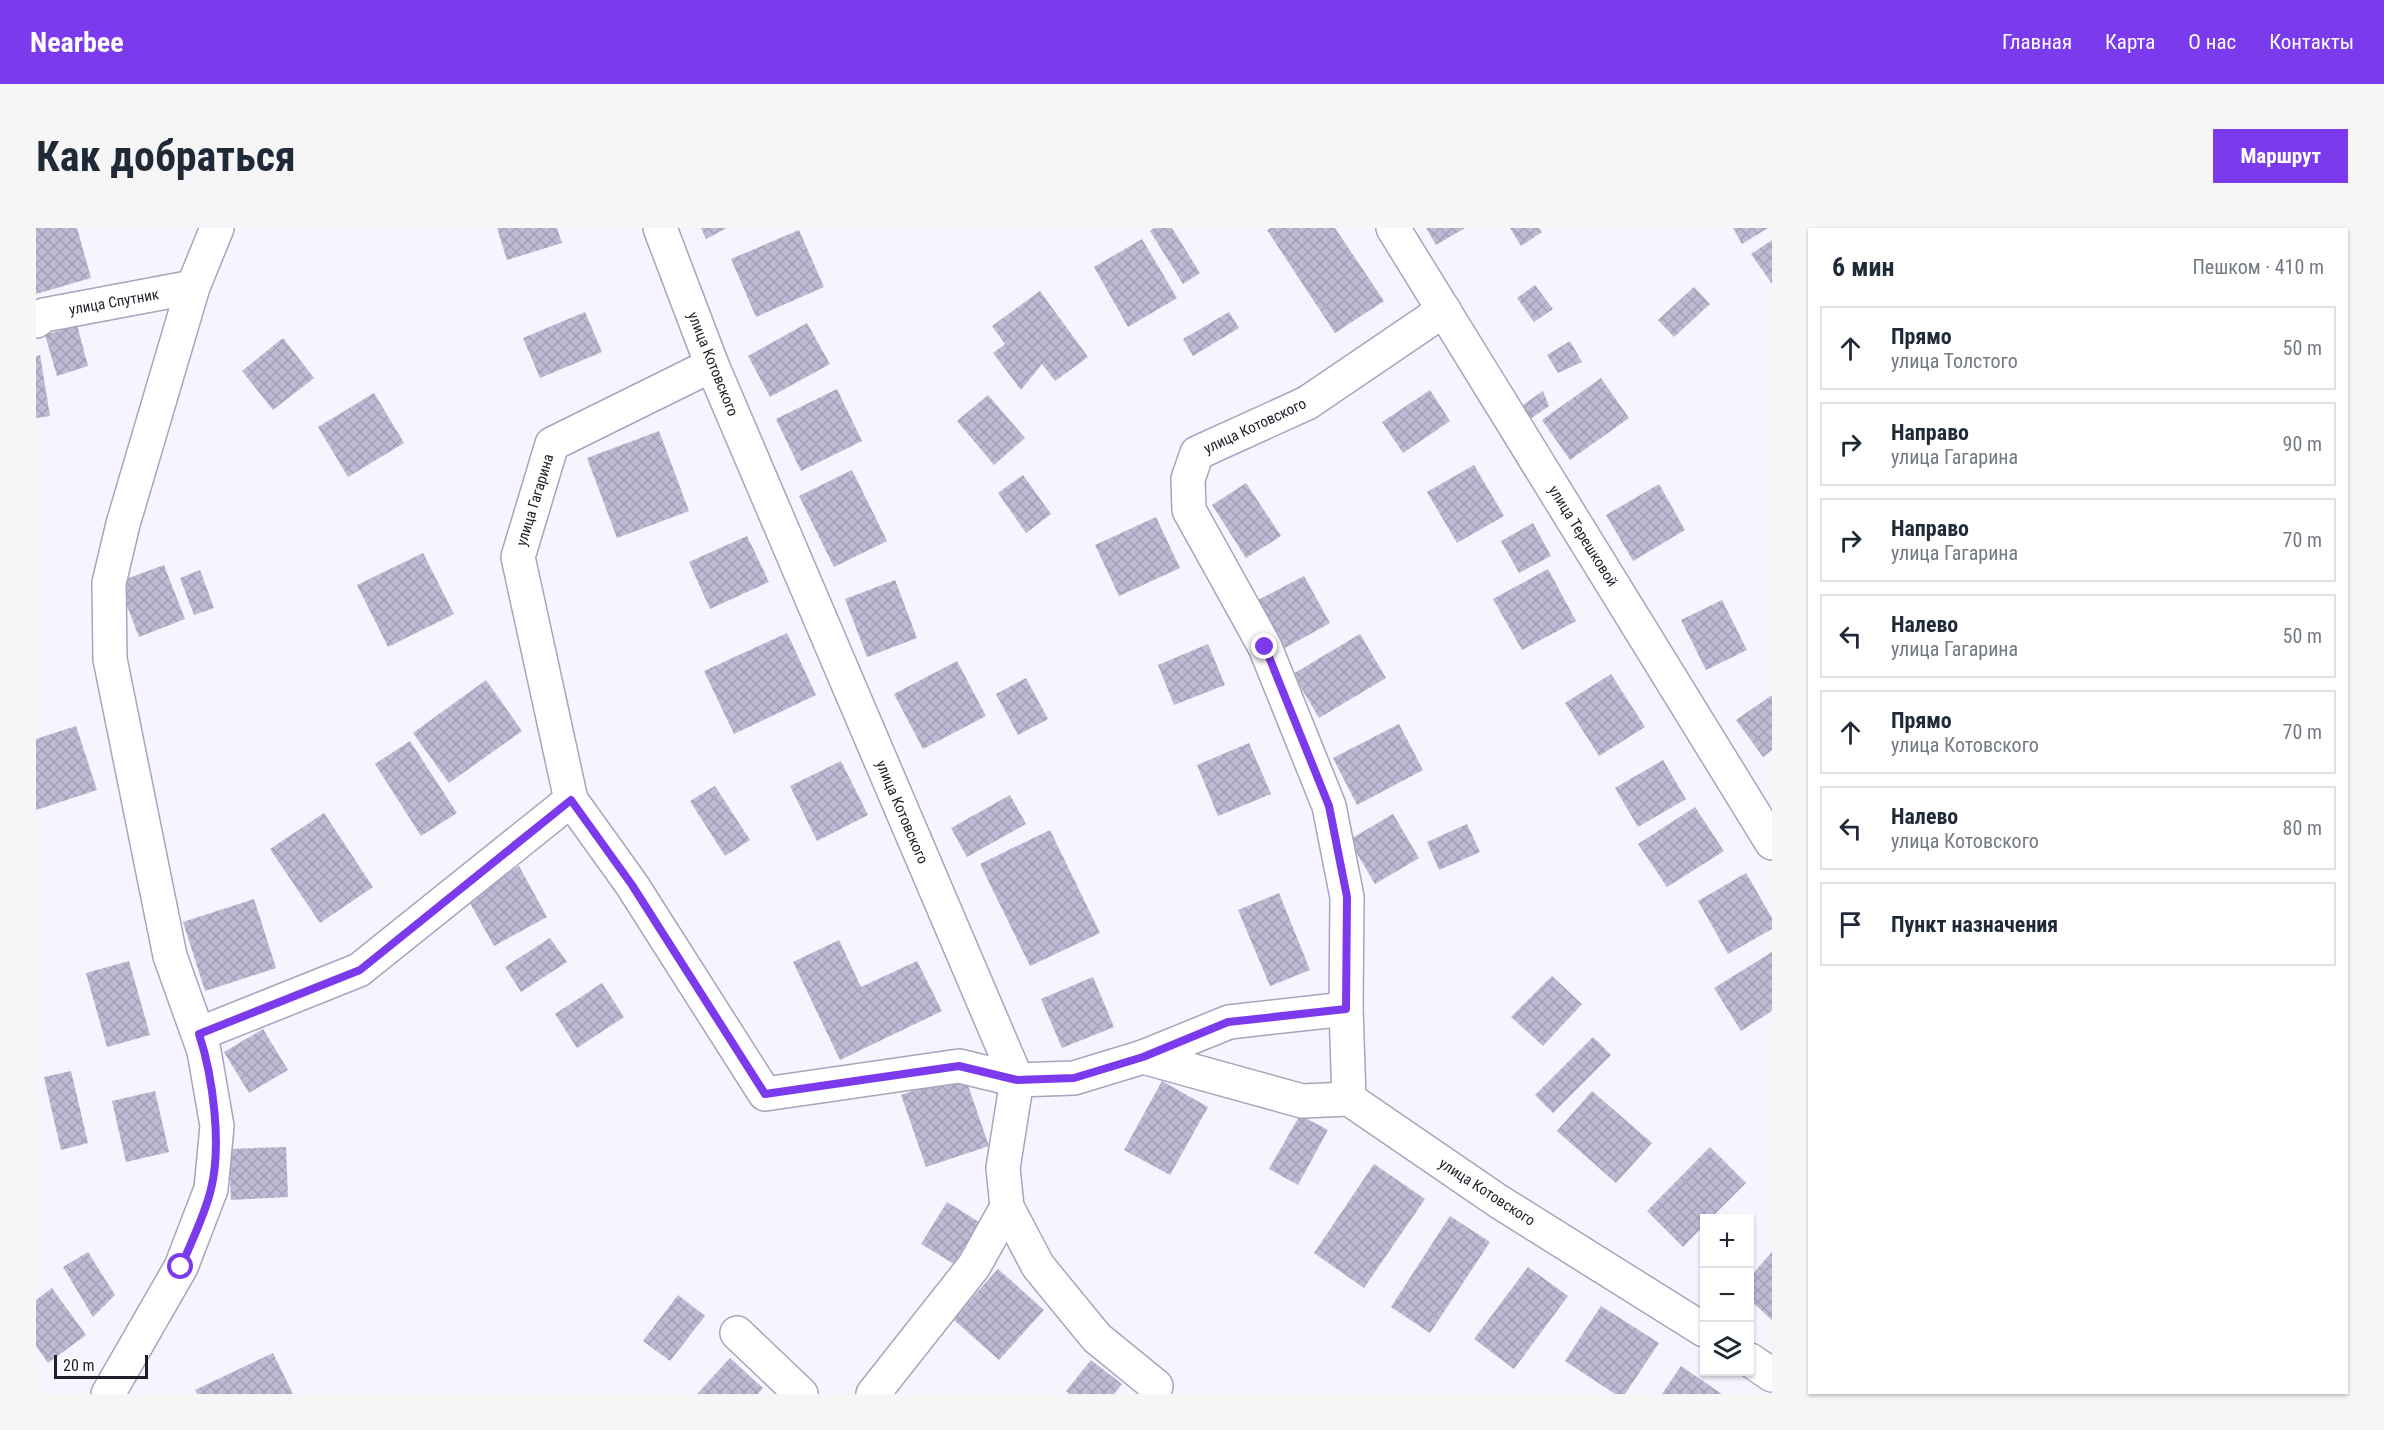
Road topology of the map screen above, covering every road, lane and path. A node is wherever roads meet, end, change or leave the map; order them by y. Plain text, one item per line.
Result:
1 (217, 228) edge
2 (660, 228) edge
3 (1393, 228) edge
4 (193, 287) junction
5 (1444, 310) junction
6 (36, 321) edge
7 (712, 365) junction
8 (571, 800) junction
9 (1772, 843) edge
10 (1346, 1009) junction
11 (199, 1034) junction
12 (1143, 1057) junction
13 (1017, 1080) junction
14 (1349, 1099) junction
15 (1007, 1207) junction
16 (1700, 1327) edge
17 (737, 1333) dead end
18 (1754, 1363) edge
19 (1772, 1375) edge
20 (1156, 1386) dead end
21 (108, 1394) edge
22 (801, 1394) edge
23 (873, 1394) edge

1 - 4 street
2 - 7 street, улица Котовского
3 - 5 street, улица Терешковой
4 - 6 street, улица Спутник
4 - 11 street
5 - 9 street, улица Терешковой
5 - 10 street, улица Котовского
7 - 8 street, улица Гагарина
7 - 13 street, улица Котовского
8 - 11 street
8 - 13 street, улица Гагарина
10 - 12 street
10 - 14 street, улица Котовского
11 - 21 street
12 - 13 street
12 - 14 street
13 - 15 street
14 - 16 street, улица Котовского
15 - 20 street
15 - 23 street
17 - 22 street
18 - 19 street

